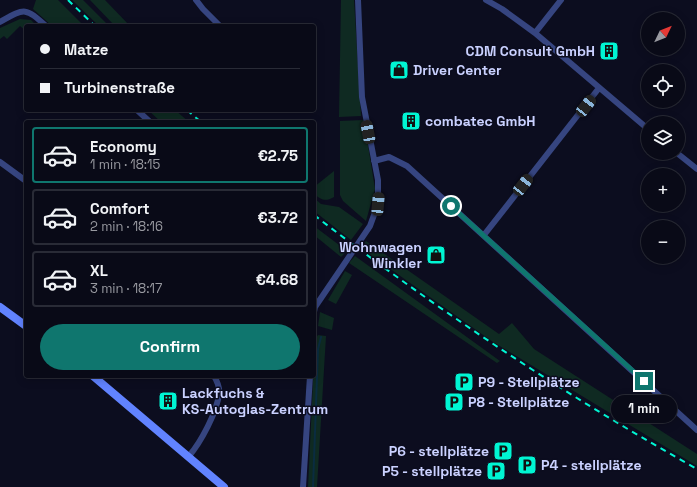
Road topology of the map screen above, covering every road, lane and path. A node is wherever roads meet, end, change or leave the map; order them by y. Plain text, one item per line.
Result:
1 (196, 0) edge
2 (358, 0) edge
3 (486, 0) edge
4 (561, 0) edge
5 (0, 22) edge
6 (44, 24) edge
7 (218, 24) edge
8 (535, 33) junction
9 (599, 88) junction
10 (139, 112) edge
11 (148, 120) edge
12 (641, 123) edge
13 (685, 159) edge
14 (374, 160) junction
15 (0, 162) edge
16 (697, 169) edge
17 (24, 180) edge
18 (484, 235) junction
19 (316, 306) edge
20 (0, 307) edge
21 (24, 325) edge
22 (95, 378) edge
23 (215, 378) edge
24 (310, 378) edge
25 (697, 430) edge
26 (189, 456) junction
27 (224, 487) edge
28 (303, 487) edge

1 - 7 street
2 - 14 street
3 - 8 street
4 - 8 street
5 - 6 street
8 - 9 street
9 - 12 street
9 - 18 street
10 - 11 street
13 - 16 street
14 - 18 street
14 - 19 street
15 - 17 street
18 - 25 street
20 - 21 main road
22 - 26 main road
23 - 26 street
24 - 28 street
26 - 27 main road

